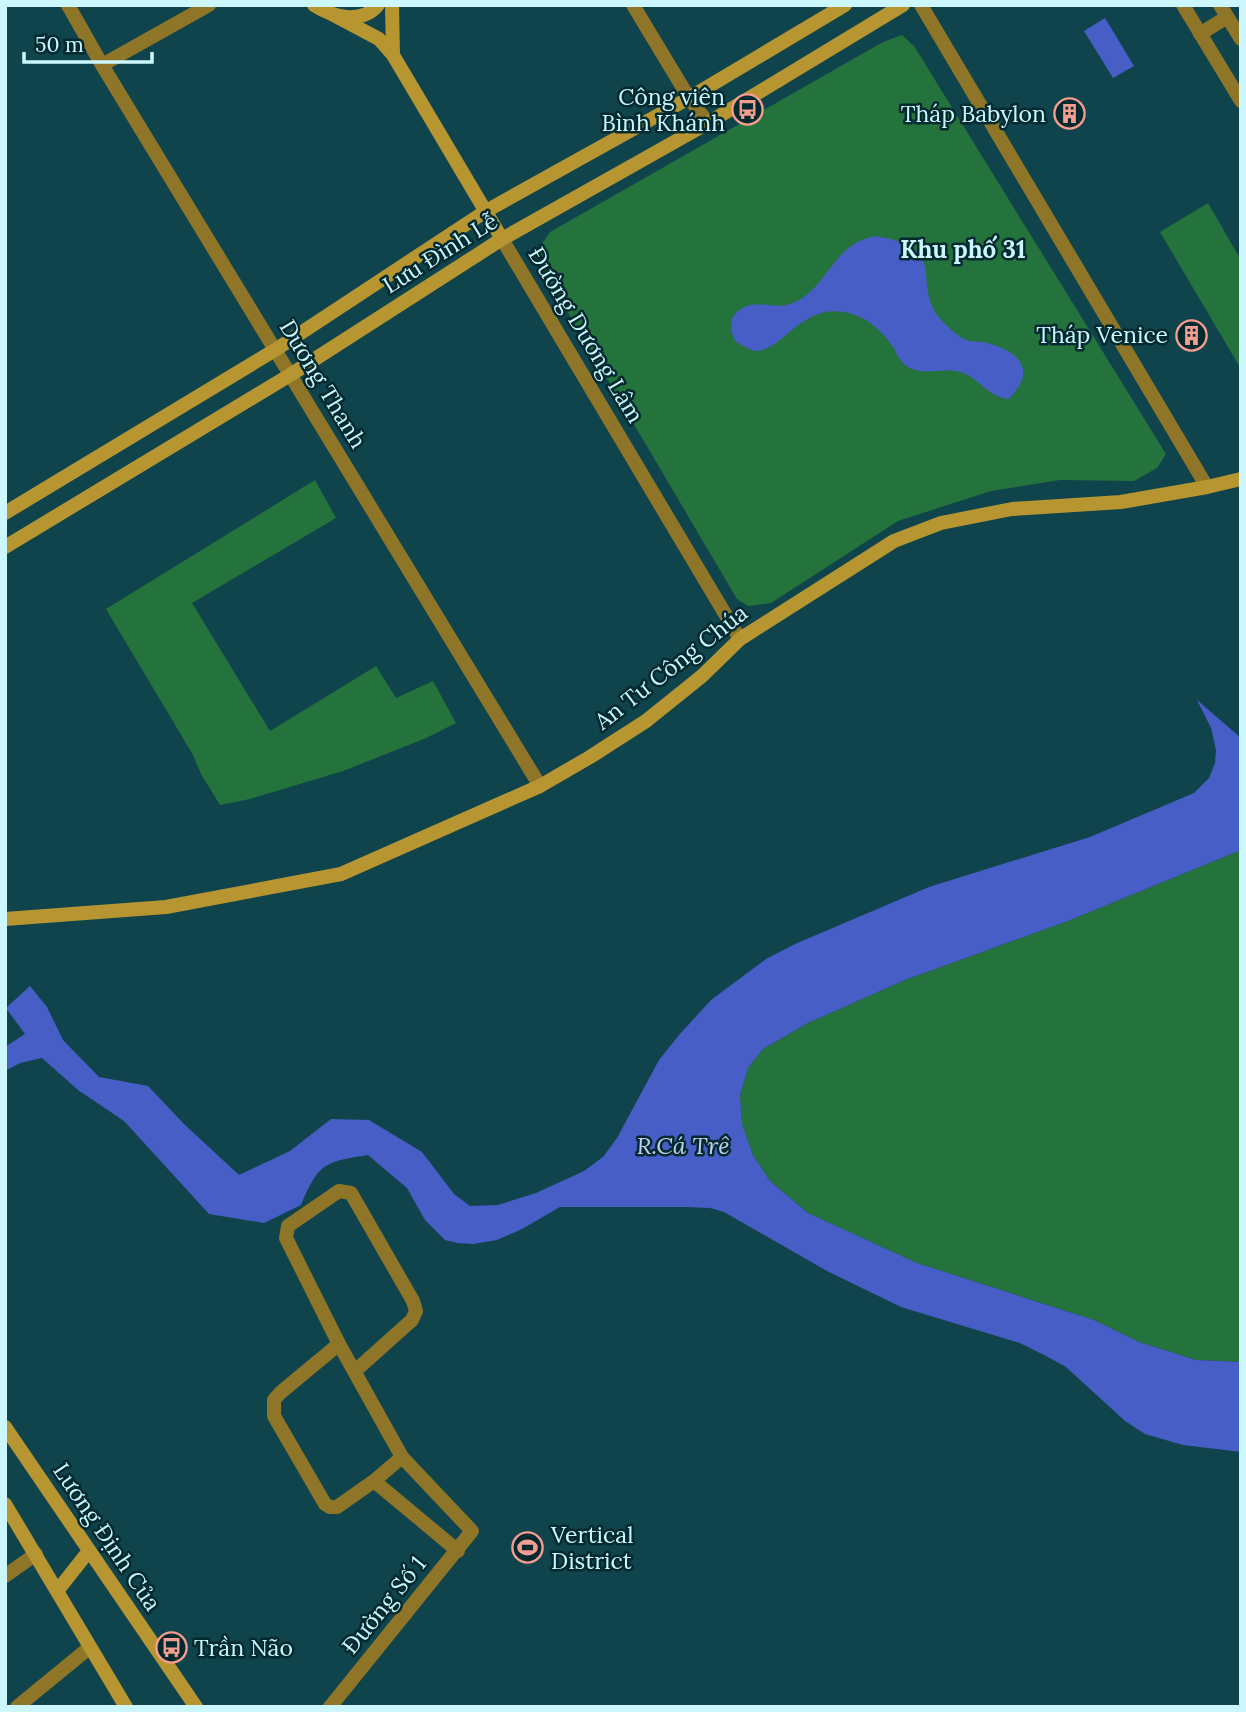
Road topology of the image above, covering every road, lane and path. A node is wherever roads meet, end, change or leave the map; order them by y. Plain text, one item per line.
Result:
1 (68, 5) edge
2 (209, 5) edge
3 (314, 5) edge
4 (377, 5) edge
5 (392, 5) edge
6 (633, 5) edge
7 (845, 5) edge
8 (903, 5) edge
9 (921, 5) edge
10 (1183, 5) edge
11 (1224, 11) edge
12 (330, 13) junction
13 (1200, 34) junction
14 (1241, 39) edge
15 (393, 55) junction
16 (102, 65) junction
17 (689, 97) junction
18 (1241, 101) edge
19 (708, 123) junction
20 (486, 211) junction
21 (502, 239) junction
22 (275, 350) junction
23 (289, 375) junction
24 (1241, 479) edge
25 (1207, 488) junction
26 (5, 513) edge
27 (5, 547) edge
28 (740, 639) junction
29 (540, 786) junction
30 (5, 919) edge
31 (339, 1344) junction
32 (355, 1371) junction
33 (5, 1427) edge
34 (401, 1457) junction
35 (374, 1481) junction
36 (5, 1504) edge
37 (458, 1551) junction
38 (88, 1552) junction
39 (36, 1553) junction
40 (5, 1576) edge
41 (58, 1590) junction
42 (89, 1648) junction
43 (17, 1707) edge
44 (126, 1707) edge
45 (196, 1707) edge
46 (330, 1707) edge

1 - 16 street, Dương Thanh
2 - 16 street
3 - 12 street, Đường Dương Lâm
4 - 12 street
5 - 15 street, Đường Dương Lâm
6 - 17 street
7 - 17 street, Lưu Đình Lễ
8 - 19 street, Lưu Đình Lễ
9 - 25 street
10 - 13 street
11 - 13 street
11 - 14 street
12 - 15 street, Đường Dương Lâm
13 - 18 street
15 - 20 street, Đường Dương Lâm
16 - 22 street, Dương Thanh
17 - 19 street
17 - 20 street, Lưu Đình Lễ
19 - 21 street, Lưu Đình Lễ
20 - 21 street, Đường Dương Lâm
20 - 22 street, Lưu Đình Lễ
21 - 23 street, Lưu Đình Lễ
21 - 28 street, Đường Dương Lâm
22 - 23 street, Dương Thanh
22 - 26 street, Lưu Đình Lễ
23 - 27 street, Lưu Đình Lễ
23 - 29 street, Dương Thanh
24 - 25 street, An Tư Công Chúa
25 - 28 street, An Tư Công Chúa
28 - 29 street, An Tư Công Chúa
29 - 30 street, An Tư Công Chúa
31 - 32 street
31 - 32 street
31 - 35 street
32 - 34 street
33 - 38 street, Lương Định Của
34 - 35 street
34 - 37 street, Đường Số 1
35 - 37 street
36 - 39 street
37 - 46 street, Đường Số 1
38 - 41 street
38 - 45 street, Lương Định Của
39 - 40 street
39 - 41 street
41 - 42 street
42 - 43 street
42 - 44 street

